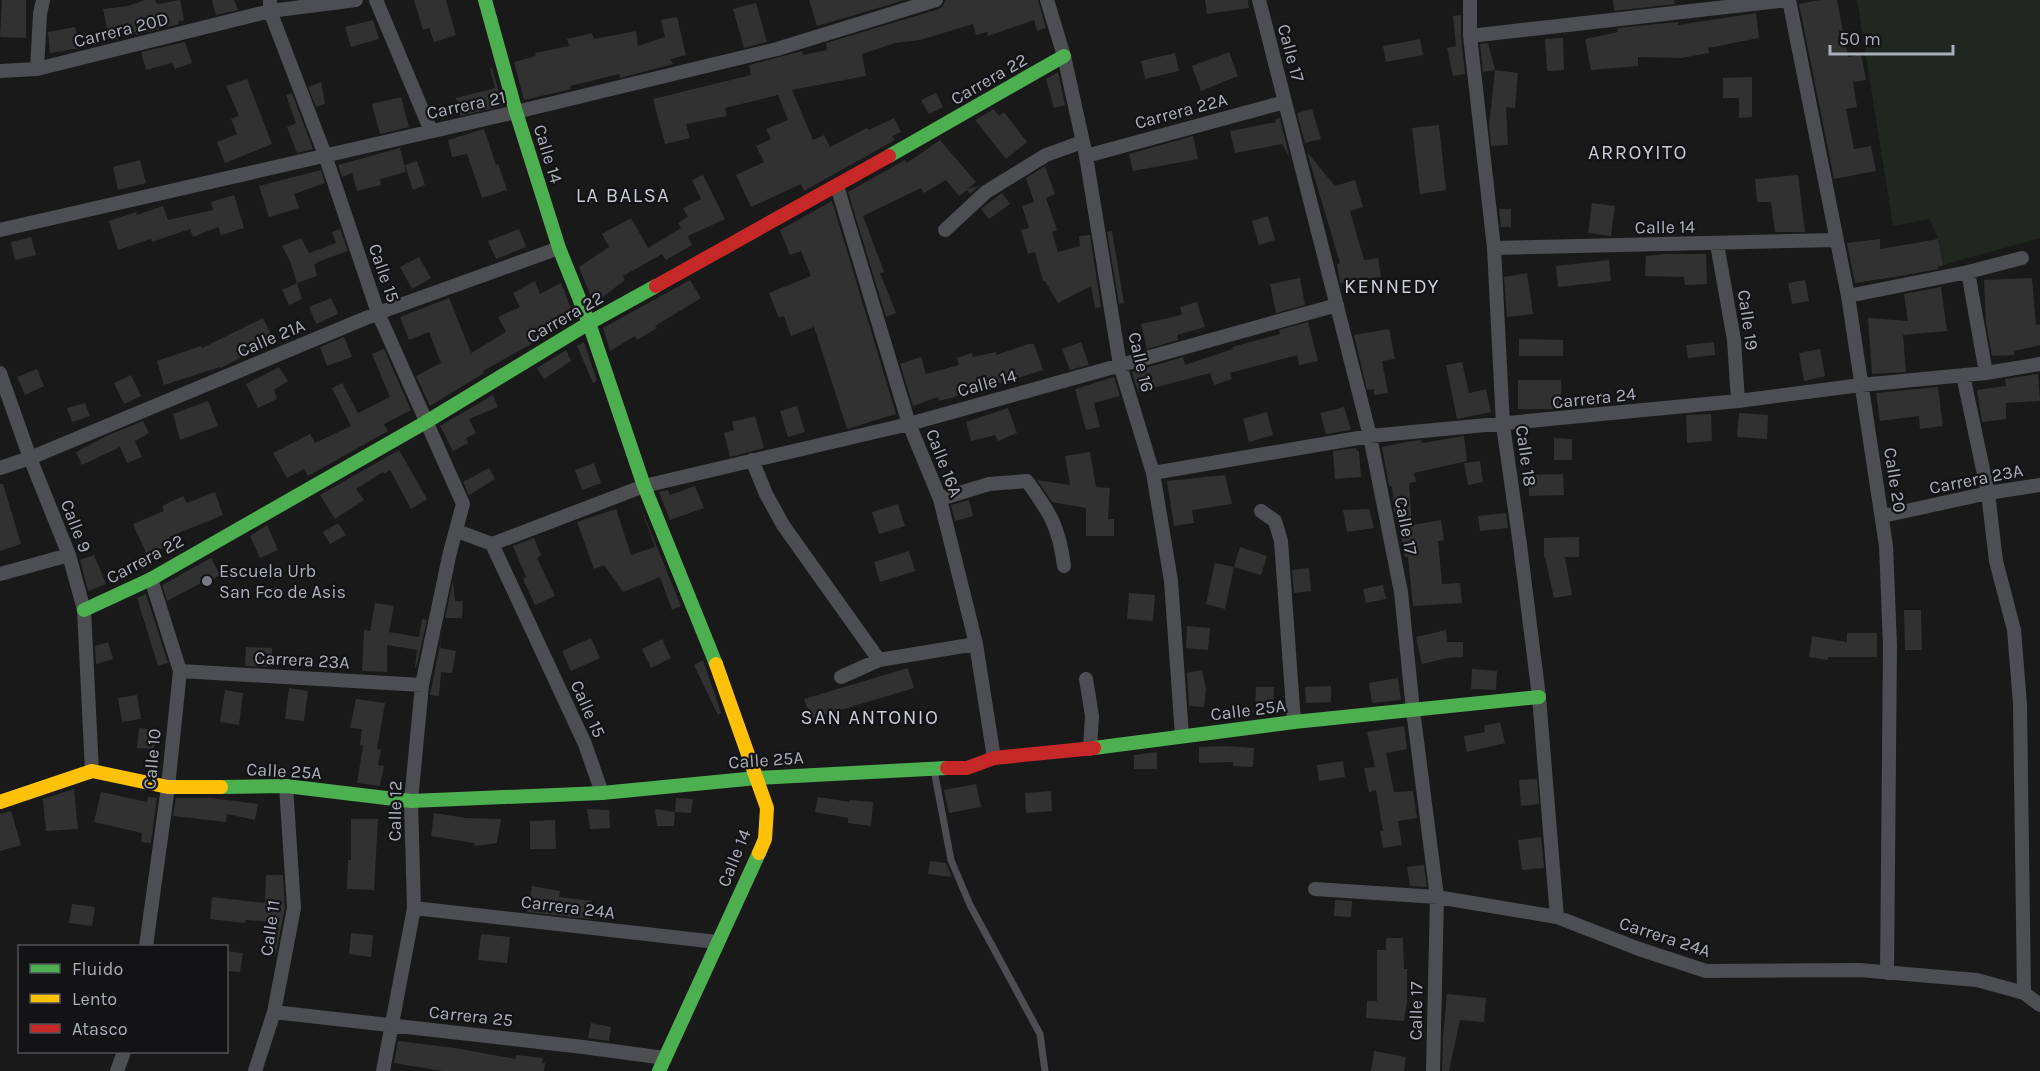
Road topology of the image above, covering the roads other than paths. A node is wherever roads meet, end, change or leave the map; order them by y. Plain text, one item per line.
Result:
1 (43, 0) edge
2 (356, 0) edge
3 (376, 0) edge
4 (484, 0) edge
5 (936, 0) edge
6 (1047, 0) edge
7 (1259, 0) edge
8 (1470, 0) edge
9 (1789, 0) edge
10 (270, 6) edge
11 (1470, 36) junction
12 (1064, 56) junction
13 (37, 69) junction
14 (0, 70) edge
15 (1285, 102) junction
16 (516, 112) junction
17 (431, 131) junction
18 (1084, 149) junction
19 (325, 156) junction
20 (837, 186) junction
21 (0, 230) edge
22 (945, 230) dead end
23 (1836, 240) junction
24 (1717, 244) junction
25 (558, 248) junction
26 (1494, 248) junction
27 (2022, 258) dead end
28 (1968, 272) junction
29 (1848, 296) junction
30 (1337, 305) junction
31 (378, 313) junction
32 (589, 323) junction
33 (2040, 364) edge
34 (1120, 365) junction
35 (0, 373) edge
36 (1986, 373) junction
37 (1963, 375) junction
38 (1861, 385) junction
39 (1738, 401) junction
40 (426, 422) junction
41 (909, 423) junction
42 (1503, 425) junction
43 (1370, 436) junction
44 (30, 458) junction
45 (752, 460) junction
46 (0, 468) edge
47 (1153, 473) junction
48 (2040, 485) edge
49 (644, 486) junction
50 (1988, 493) junction
51 (940, 499) junction
52 (1261, 511) dead end
53 (1883, 516) junction
54 (457, 531) junction
55 (492, 544) junction
56 (450, 552) joint
57 (69, 555) junction
58 (1064, 566) dead end
59 (0, 574) edge
60 (151, 579) junction
61 (84, 610) junction
62 (976, 644) junction
63 (879, 660) junction
64 (180, 671) junction
65 (841, 677) dead end
66 (1086, 679) dead end
67 (422, 685) junction
68 (1539, 697) junction
69 (1413, 710) junction
70 (1294, 722) junction
71 (1182, 735) junction
72 (1090, 749) junction
73 (994, 758) junction
74 (933, 768) junction
75 (92, 771) junction
76 (757, 778) junction
77 (286, 786) junction
78 (168, 787) junction
79 (602, 794) junction
80 (411, 801) junction
81 (0, 802) edge
82 (1315, 888) dead end
83 (1437, 897) junction
84 (414, 908) junction
85 (1557, 917) junction
86 (717, 942) junction
87 (146, 945) edge
88 (1887, 973) junction
89 (2024, 993) junction
90 (2040, 1005) edge
91 (274, 1012) junction
92 (392, 1026) junction
93 (124, 1053) edge
94 (662, 1064) edge
95 (117, 1071) edge
96 (255, 1071) edge
97 (383, 1071) edge
98 (1045, 1071) edge
99 (1433, 1071) edge

1 - 13 street
2 - 10 street, Carrera 20D
3 - 17 street
4 - 16 street, Calle 14
5 - 16 street, Carrera 21
6 - 12 street, Calle 16
7 - 15 street, Calle 17
8 - 11 street, Calle 18
9 - 11 street
9 - 23 street, Calle 20
10 - 13 street, Carrera 20D
10 - 19 street, Calle 15
11 - 26 street, Calle 18
12 - 18 street, Calle 16
12 - 20 street, Carrera 22
13 - 14 street, Carrera 20D
15 - 18 street, Carrera 22A
15 - 30 street, Calle 17
16 - 17 street, Carrera 21
16 - 25 street, Calle 14
17 - 19 street, Carrera 21
18 - 22 street, Carrera 22A
18 - 34 street, Calle 16
19 - 21 street, Carrera 21
19 - 31 street, Calle 15
20 - 32 street, Carrera 22
20 - 41 street, Calle 16A
23 - 24 street, Calle 14
23 - 29 street, Calle 20
24 - 26 street, Calle 14
24 - 39 street, Calle 19
25 - 31 street, Calle 21A
25 - 32 street, Calle 14
26 - 42 street, Calle 18
27 - 28 street
28 - 29 street
28 - 36 street
29 - 38 street, Calle 20
30 - 34 street, Calle 14
30 - 43 street, Calle 17
31 - 40 street, Calle 15
31 - 44 street, Calle 21A
32 - 40 street, Carrera 22
32 - 49 street, Calle 14
33 - 36 street, Carrera 24
34 - 41 street, Calle 14
34 - 47 street, Calle 16
35 - 44 street, Calle 9
36 - 37 street, Carrera 24
37 - 38 street, Carrera 24
37 - 50 street
38 - 39 street, Carrera 24
38 - 53 street, Calle 20
39 - 42 street, Carrera 24
40 - 54 street, Calle 15
40 - 60 street, Carrera 22
41 - 45 street, Calle 14
41 - 51 street, Calle 16A
42 - 43 street, Carrera 24
42 - 68 street, Calle 18
43 - 47 street, Carrera 24
43 - 69 street, Calle 17
44 - 46 street, Calle 21A
44 - 57 street, Calle 9
45 - 49 street, Calle 14
45 - 63 street
47 - 71 street, Calle 16
48 - 50 street, Carrera 23A
49 - 55 street, Calle 14
49 - 76 street, Calle 14
50 - 53 street, Carrera 23A
50 - 89 street
51 - 58 street
51 - 62 street, Calle 16A
52 - 70 street
53 - 88 street, Calle 20
54 - 55 street
54 - 56 street, Calle 15
55 - 79 street, Calle 15
56 - 67 street, Calle 12
57 - 59 street
57 - 61 street, Calle 9
60 - 61 street, Carrera 22
60 - 64 street, Calle 10
61 - 75 street, Calle 9
62 - 63 street
62 - 73 street, Calle 16A
63 - 65 street
64 - 67 street, Carrera 23A
64 - 78 street, Calle 10
66 - 72 street
67 - 80 street, Calle 12
68 - 69 street, Calle 25A
68 - 85 street, Calle 18
69 - 70 street, Calle 25A
69 - 83 street, Calle 17
70 - 71 street, Calle 25A
71 - 72 street, Calle 25A
72 - 73 street, Calle 25A
73 - 74 street, Calle 25A
74 - 76 street, Calle 25A
74 - 98 lane
75 - 78 street, Calle 25A
75 - 81 street
76 - 79 street, Calle 25A
76 - 86 street, Calle 14
77 - 78 street, Calle 25A
77 - 80 street, Calle 25A
77 - 91 street, Calle 11
78 - 87 street, Calle 10
79 - 80 street, Calle 25A
80 - 84 street, Calle 12
82 - 83 street, Carrera 24A
83 - 85 street, Carrera 24A
83 - 99 street, Calle 17
84 - 86 street, Carrera 24A
84 - 92 street, Calle 12
85 - 88 street, Carrera 24A
86 - 94 street, Calle 14
88 - 89 street, Carrera 24A
89 - 90 street, Carrera 24A
91 - 92 street, Carrera 25
91 - 96 street, Calle 11
92 - 94 street, Carrera 25
92 - 97 street, Calle 12
93 - 95 street

